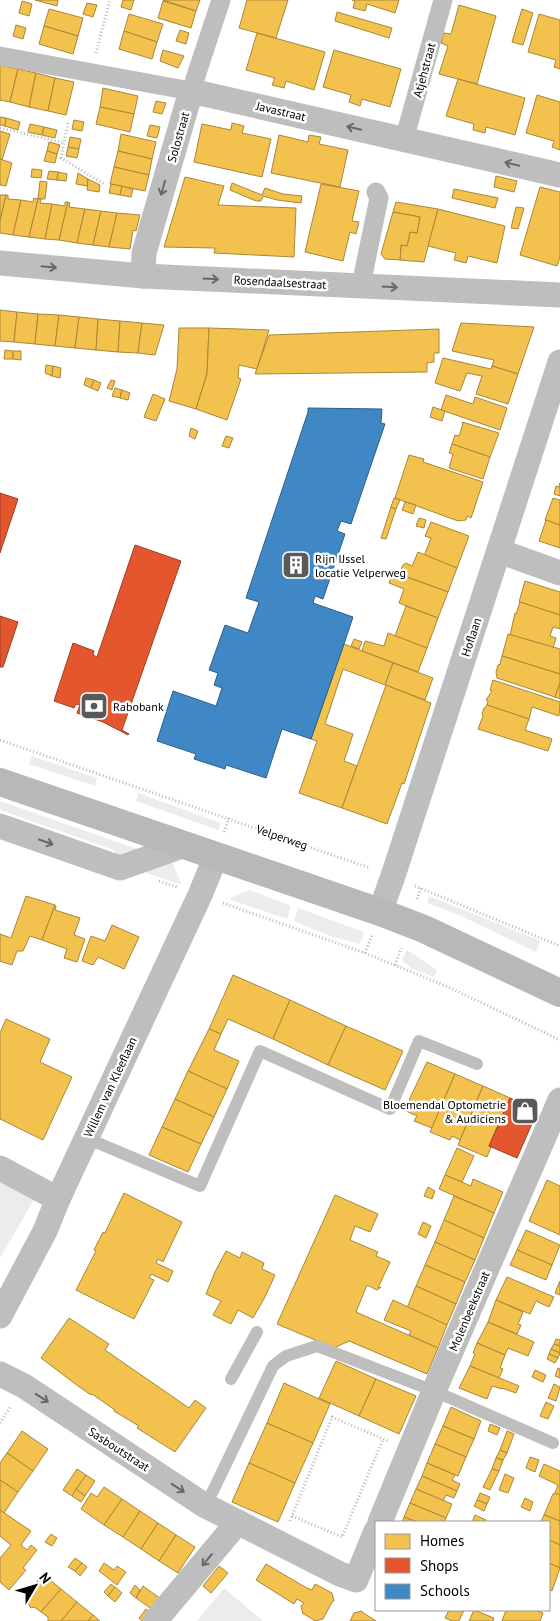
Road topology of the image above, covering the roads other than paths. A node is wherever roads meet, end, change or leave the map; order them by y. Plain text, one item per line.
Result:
1 (221, 0) edge
2 (443, 0) edge
3 (0, 56) edge
4 (192, 91) junction
5 (404, 140) junction
6 (560, 175) edge
7 (376, 192) dead end
8 (0, 263) edge
9 (143, 276) junction
10 (362, 285) junction
11 (560, 295) edge
12 (560, 362) edge
13 (499, 551) junction
14 (560, 573) edge
15 (0, 782) edge
16 (0, 826) edge
17 (185, 845) junction
18 (216, 856) junction
19 (380, 912) junction
20 (560, 992) edge
21 (477, 1064) dead end
22 (560, 1100) edge
23 (86, 1138) junction
24 (0, 1168) edge
25 (58, 1199) junction
26 (0, 1316) edge
27 (257, 1332) dead end
28 (0, 1374) edge
29 (232, 1379) dead end
30 (434, 1391) junction
31 (553, 1443) dead end
32 (204, 1505) junction
33 (380, 1521) edge
34 (238, 1522) junction
35 (375, 1533) edge
36 (155, 1621) edge

1 - 4 street, Solostraat
2 - 5 street, Atjehstraat
3 - 4 street, Javastraat
5 -> 4 street, Javastraat
4 -> 9 street, Solostraat
6 -> 5 street, Javastraat
7 - 10 street
8 -> 9 street, Rosendaalsestraat
9 -> 10 street, Rosendaalsestraat
10 -> 11 street, Rosendaalsestraat
12 - 13 street, Hoflaan
13 - 14 street
13 - 19 street, Hoflaan
15 - 17 main road
16 -> 17 street
17 - 18 main road
18 - 19 main road
18 - 23 street, Willem van Kleeflaan
19 - 20 main road
21 - 23 lane
22 - 30 street, Molenbeekstraat
23 - 25 street, Willem van Kleeflaan
24 - 25 street
25 - 26 street, Willem van Kleeflaan
27 - 29 lane
28 -> 32 street, Sasboutstraat
30 - 31 lane
30 - 32 lane
30 - 33 street, Molenbeekstraat
32 - 34 street, Sasboutstraat
34 - 35 street, Sasboutstraat
34 -> 36 street

